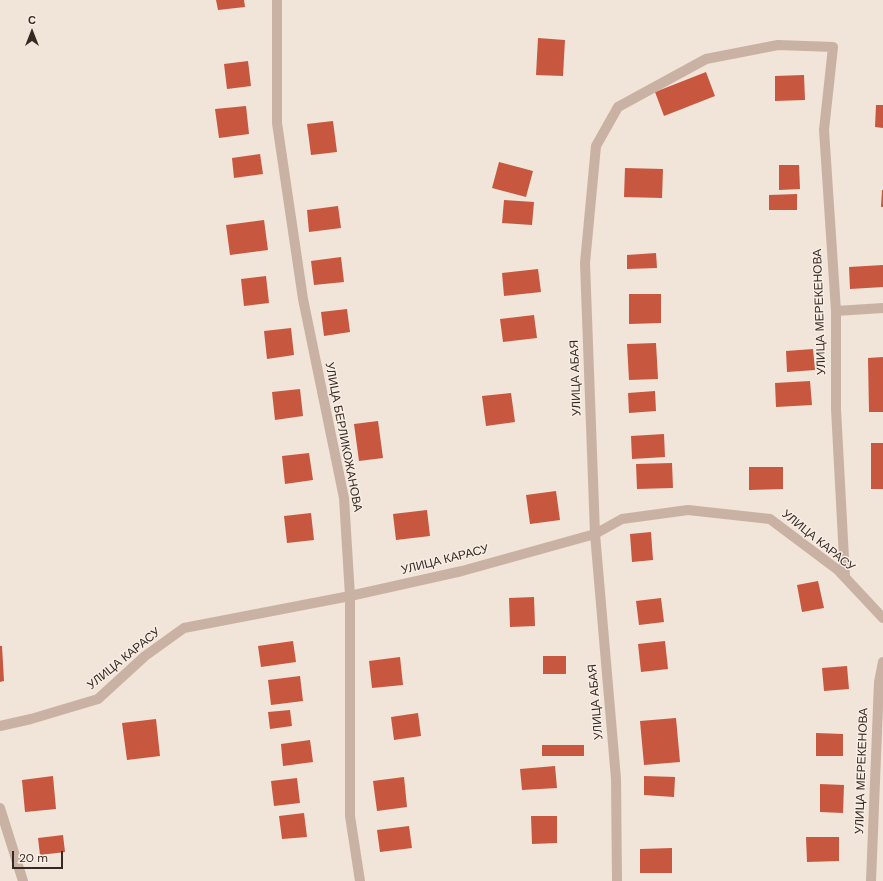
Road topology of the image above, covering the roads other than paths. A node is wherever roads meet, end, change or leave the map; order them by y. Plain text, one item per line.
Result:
1 (277, 0) edge
2 (832, 47) joint
3 (883, 308) edge
4 (836, 312) junction
5 (595, 534) junction
6 (845, 577) junction
7 (350, 596) junction
8 (883, 618) edge
9 (883, 662) edge
10 (0, 726) edge
11 (0, 808) edge
12 (23, 881) edge
13 (360, 881) edge
14 (617, 881) edge
15 (871, 881) edge

1 - 7 street, УЛИЦА БЕРЛИКОЖАНОВА
2 - 4 street, УЛИЦА МЕРЕКЕНОВА
2 - 5 street, УЛИЦА АБАЯ
3 - 4 street
4 - 6 street, УЛИЦА МЕРЕКЕНОВА
5 - 6 street, УЛИЦА КАРАСУ
5 - 7 street, УЛИЦА КАРАСУ
5 - 14 street, УЛИЦА АБАЯ
6 - 8 street, УЛИЦА КАРАСУ
7 - 10 street, УЛИЦА КАРАСУ
7 - 13 street, УЛИЦА БЕРЛИКОЖАНОВА
9 - 15 street, УЛИЦА МЕРЕКЕНОВА
11 - 12 street

